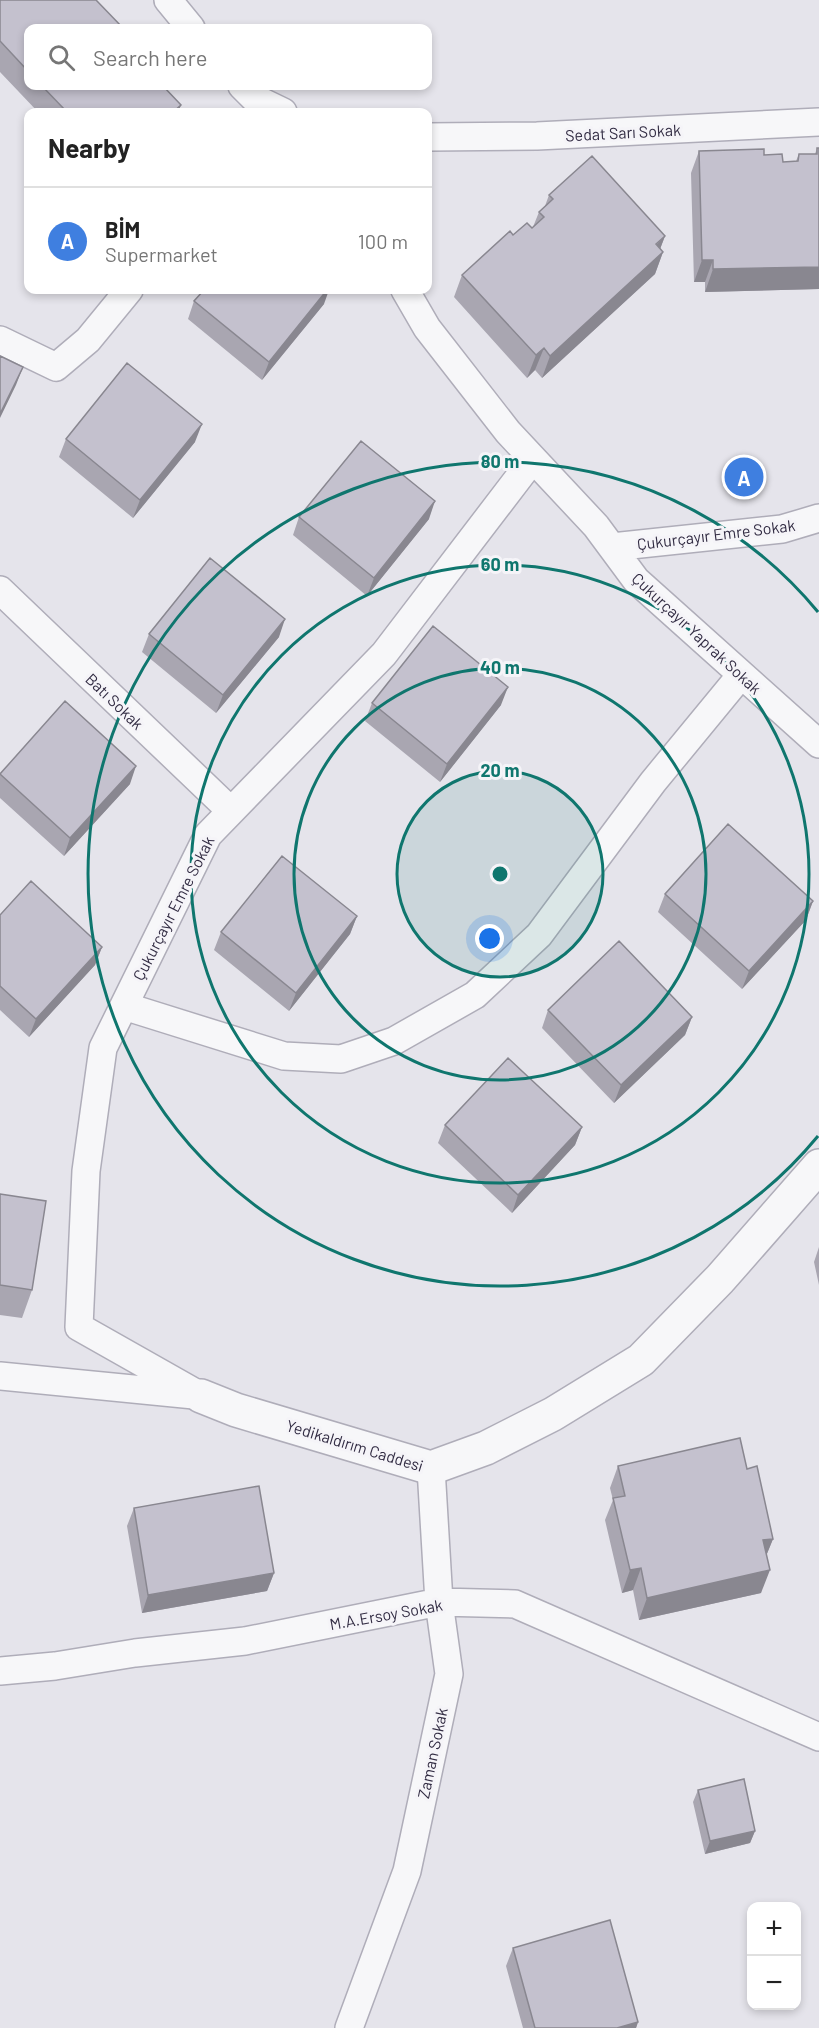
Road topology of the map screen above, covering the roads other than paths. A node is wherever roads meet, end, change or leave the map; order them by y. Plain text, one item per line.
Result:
1 (168, 0) edge
2 (188, 24) edge
3 (246, 90) edge
4 (275, 108) edge
5 (819, 122) edge
6 (432, 136) edge
7 (126, 294) edge
8 (407, 294) edge
9 (0, 340) edge
10 (534, 459) junction
11 (819, 518) edge
12 (612, 547) junction
13 (0, 590) edge
14 (741, 675) junction
15 (819, 744) edge
16 (231, 811) junction
17 (124, 1006) junction
18 (819, 1166) edge
19 (0, 1376) edge
20 (201, 1396) junction
21 (432, 1468) junction
22 (440, 1602) junction
23 (0, 1671) edge
24 (819, 1737) edge
25 (349, 2028) edge

1 - 2 street
3 - 4 street
5 - 6 street, Sedat Sarı Sokak
7 - 9 street
8 - 10 street, Çukurçayır Yaprak Sokak
10 - 12 street, Çukurçayır Yaprak Sokak
10 - 16 street, Çukurçayır Emre Sokak
11 - 12 street, Çukurçayır Emre Sokak
12 - 14 street, Çukurçayır Yaprak Sokak
13 - 16 street, Batı Sokak
14 - 15 street, Çukurçayır Yaprak Sokak
14 - 17 street
16 - 17 street, Çukurçayır Emre Sokak
17 - 20 street, Çukurçayır Emre Sokak
18 - 21 street, Yedikaldırım Caddesi
19 - 20 street, Yedikaldırım Caddesi
20 - 21 street, Yedikaldırım Caddesi
21 - 22 street, Zaman Sokak
22 - 23 street, M.A.Ersoy Sokak
22 - 24 street, M.A.Ersoy Sokak
22 - 25 street, Zaman Sokak

